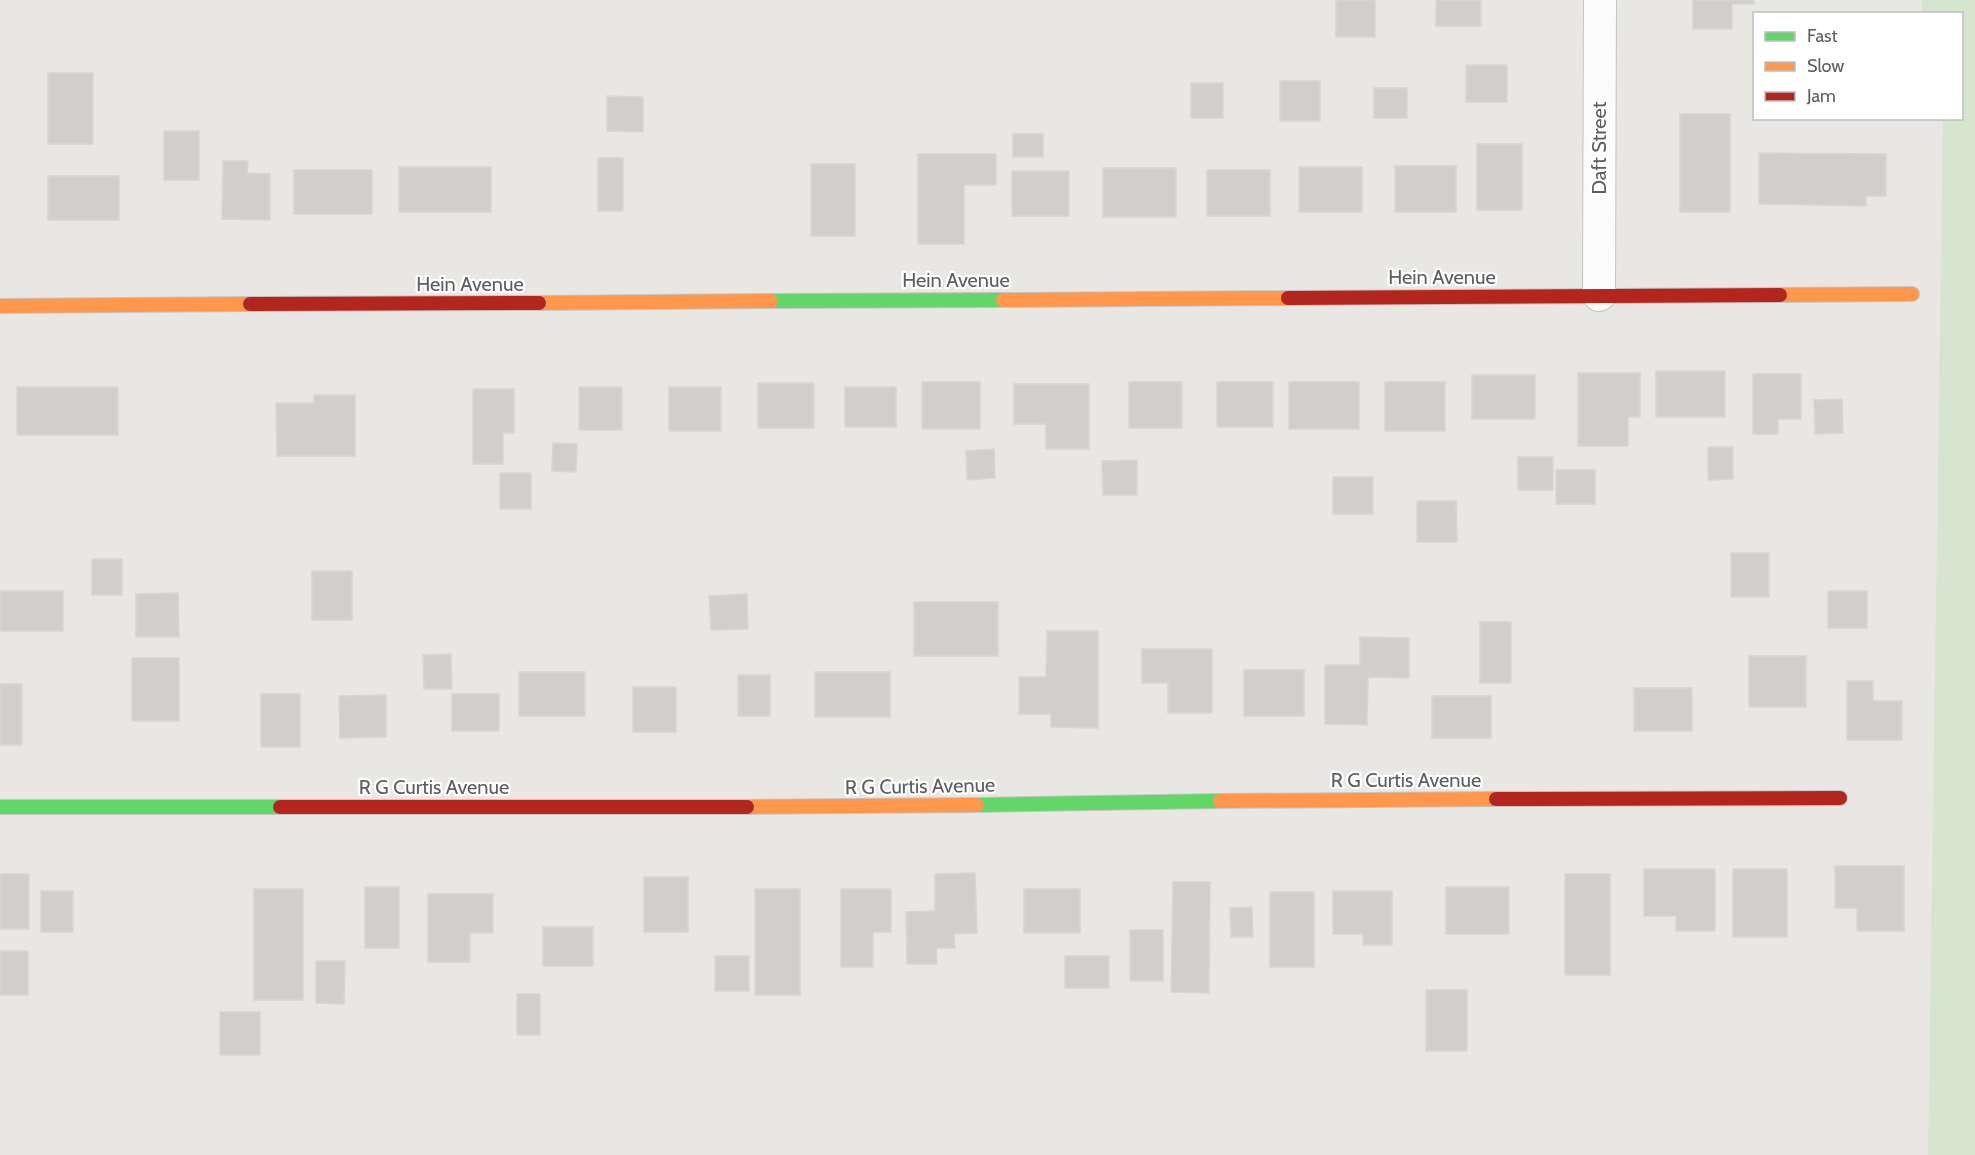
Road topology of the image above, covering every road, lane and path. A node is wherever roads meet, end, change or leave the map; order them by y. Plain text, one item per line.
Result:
1 (1600, 0) edge
2 (1912, 294) dead end
3 (1599, 295) junction
4 (0, 306) edge
5 (1840, 798) dead end
6 (0, 807) edge

1 - 3 street, Daft Street
2 - 3 street, Hein Avenue
3 - 4 street, Hein Avenue
5 - 6 street, R G Curtis Avenue

